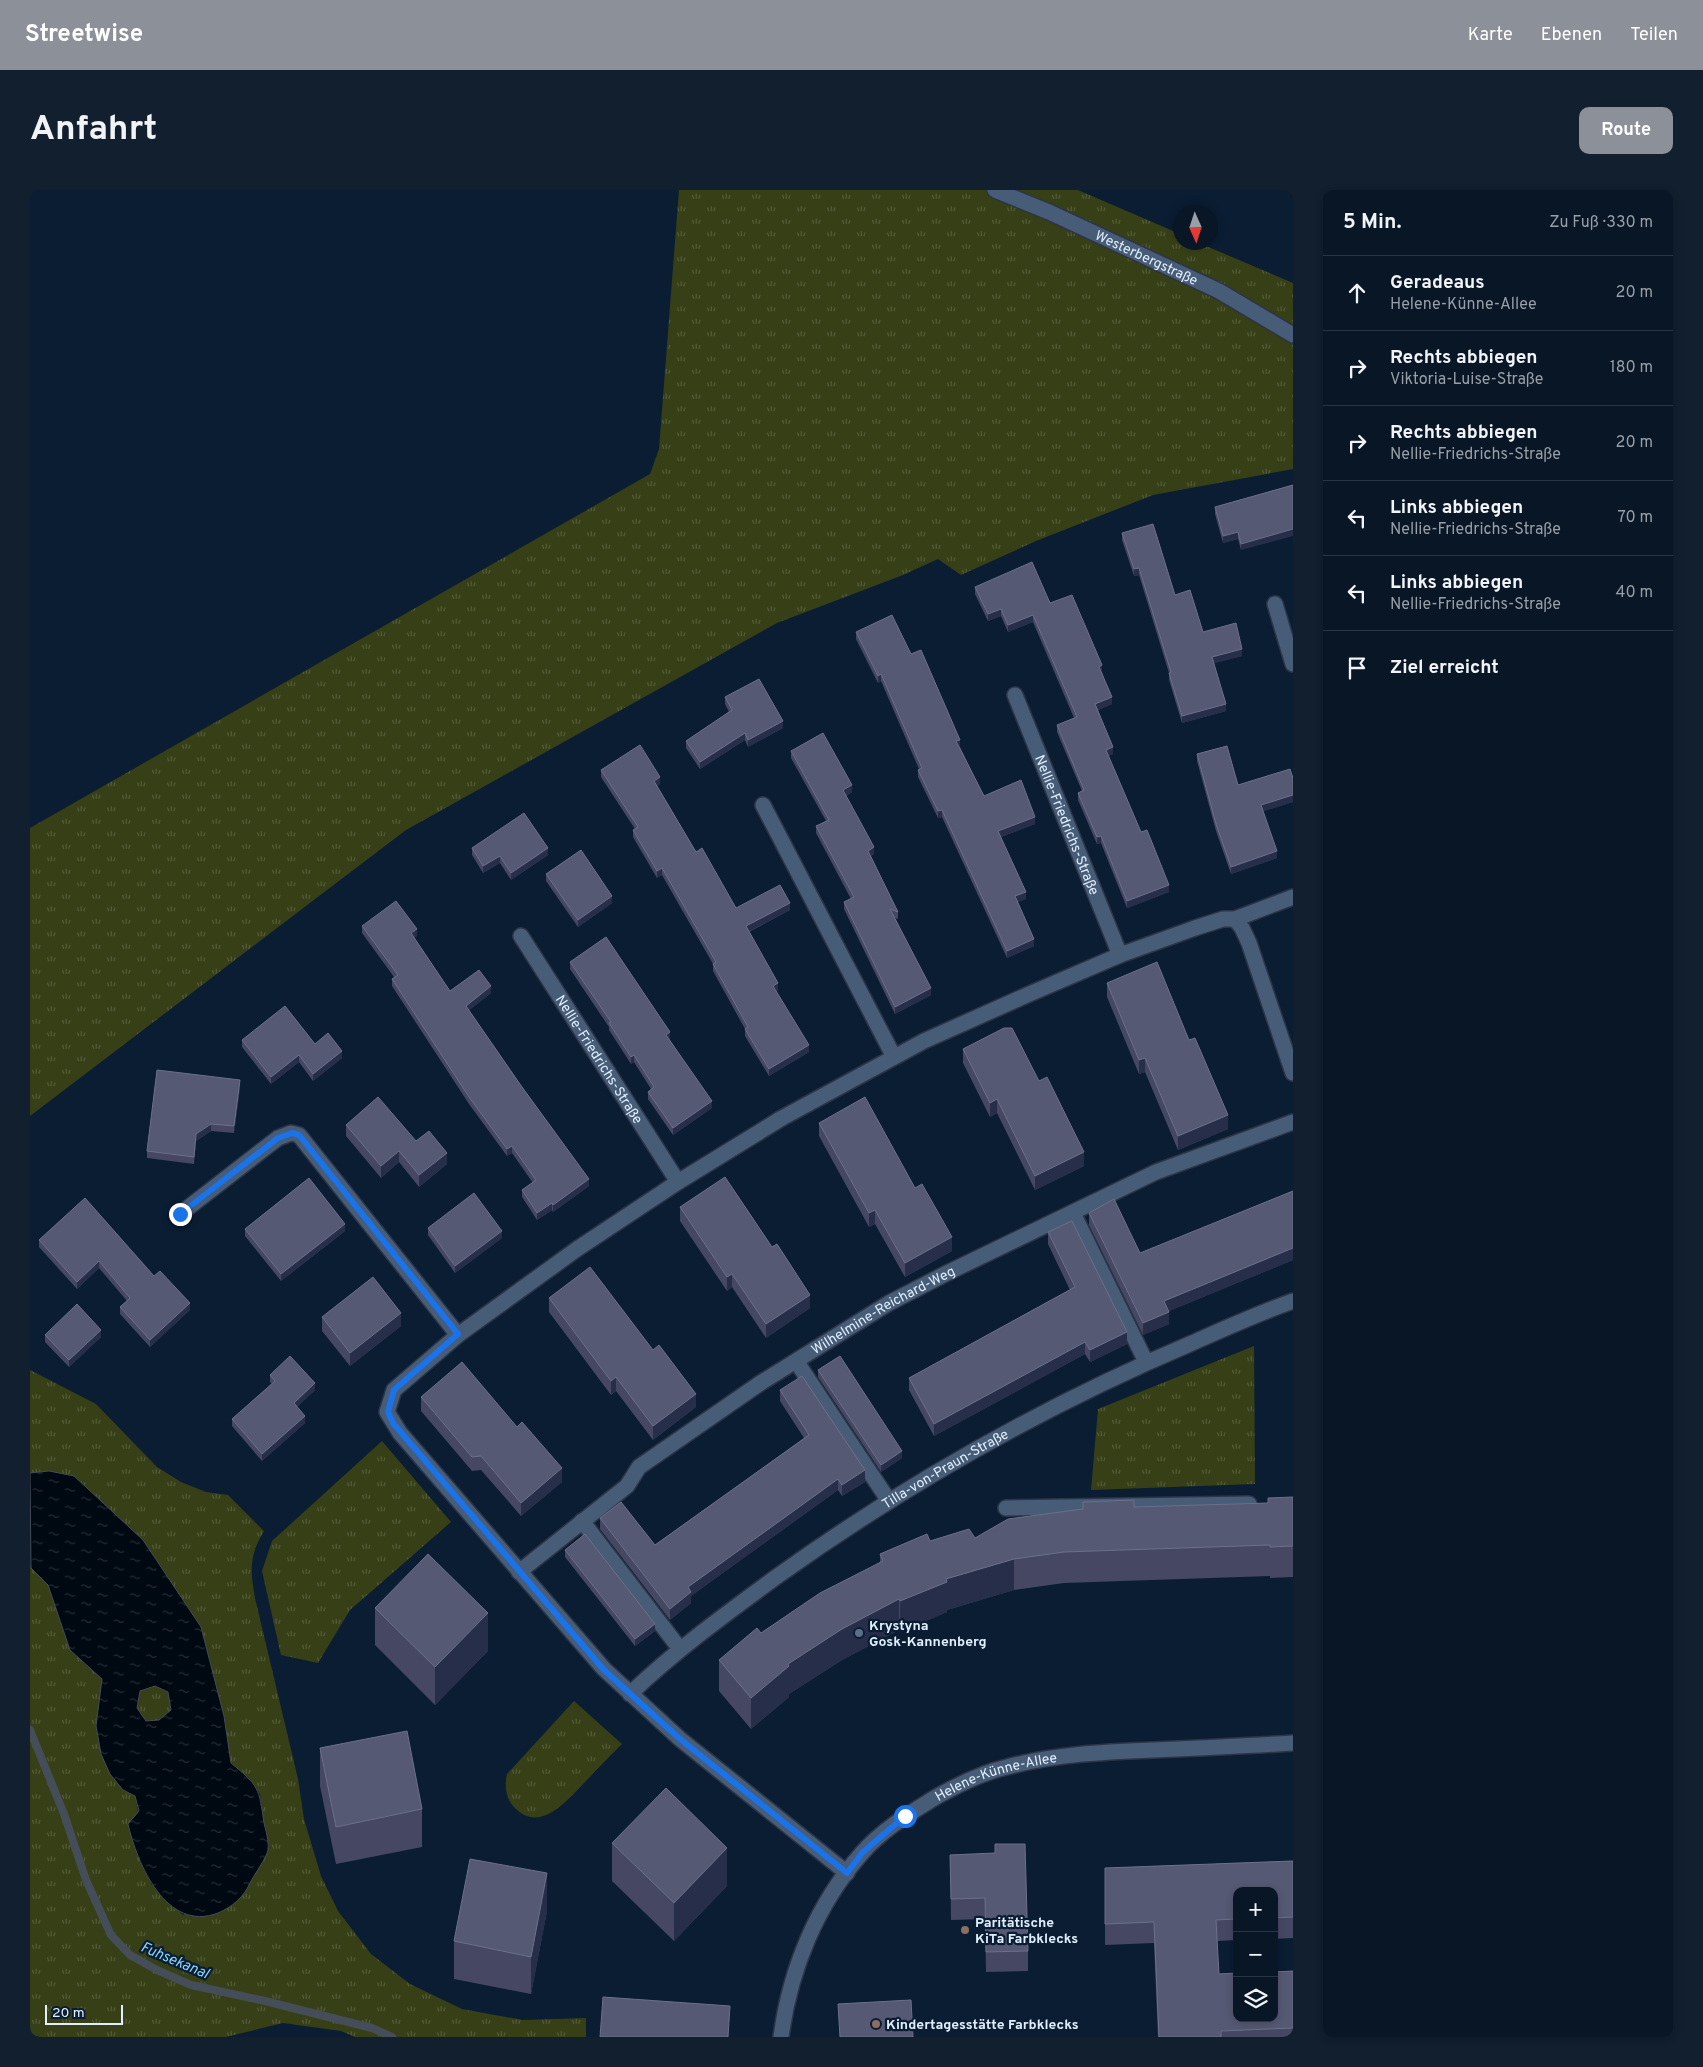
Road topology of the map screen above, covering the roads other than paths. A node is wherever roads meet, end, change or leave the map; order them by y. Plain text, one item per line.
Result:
1 (995, 190) edge
2 (1293, 335) edge
3 (1275, 604) dead end
4 (1293, 664) edge
5 (1015, 695) dead end
6 (763, 805) dead end
7 (1293, 897) edge
8 (1235, 919) junction
9 (521, 936) dead end
10 (1120, 955) junction
11 (894, 1057) junction
12 (1293, 1073) edge
13 (1293, 1122) edge
14 (678, 1182) junction
15 (1072, 1213) junction
16 (180, 1214) dead end
17 (1293, 1301) edge
18 (458, 1334) junction
19 (796, 1362) junction
20 (1146, 1362) junction
21 (889, 1501) junction
22 (1263, 1504) edge
23 (1006, 1508) dead end
24 (582, 1520) junction
25 (519, 1572) junction
26 (680, 1649) junction
27 (630, 1694) junction
28 (1293, 1744) edge
29 (847, 1873) junction
30 (781, 2037) edge

1 - 2 street, Westerbergstraße
3 - 4 street
5 - 10 street, Nellie-Friedrichs-Straße
6 - 11 street
7 - 8 street
8 - 10 street
8 - 12 street
9 - 14 street, Nellie-Friedrichs-Straße
10 - 11 street
11 - 14 street
13 - 15 street, Wilhelmine-Reichard-Weg
14 - 18 street
15 - 19 street, Wilhelmine-Reichard-Weg
15 - 20 street
16 - 18 street
17 - 20 street, Tilla-von-Praun-Straße
18 - 25 street
19 - 21 street
19 - 24 street, Wilhelmine-Reichard-Weg
20 - 21 street, Tilla-von-Praun-Straße
21 - 26 street, Tilla-von-Praun-Straße
22 - 23 street
24 - 25 street, Wilhelmine-Reichard-Weg
24 - 26 street
25 - 27 street
26 - 27 street, Tilla-von-Praun-Straße
27 - 29 street
28 - 29 street, Helene-Künne-Allee
29 - 30 street, Helene-Künne-Allee

